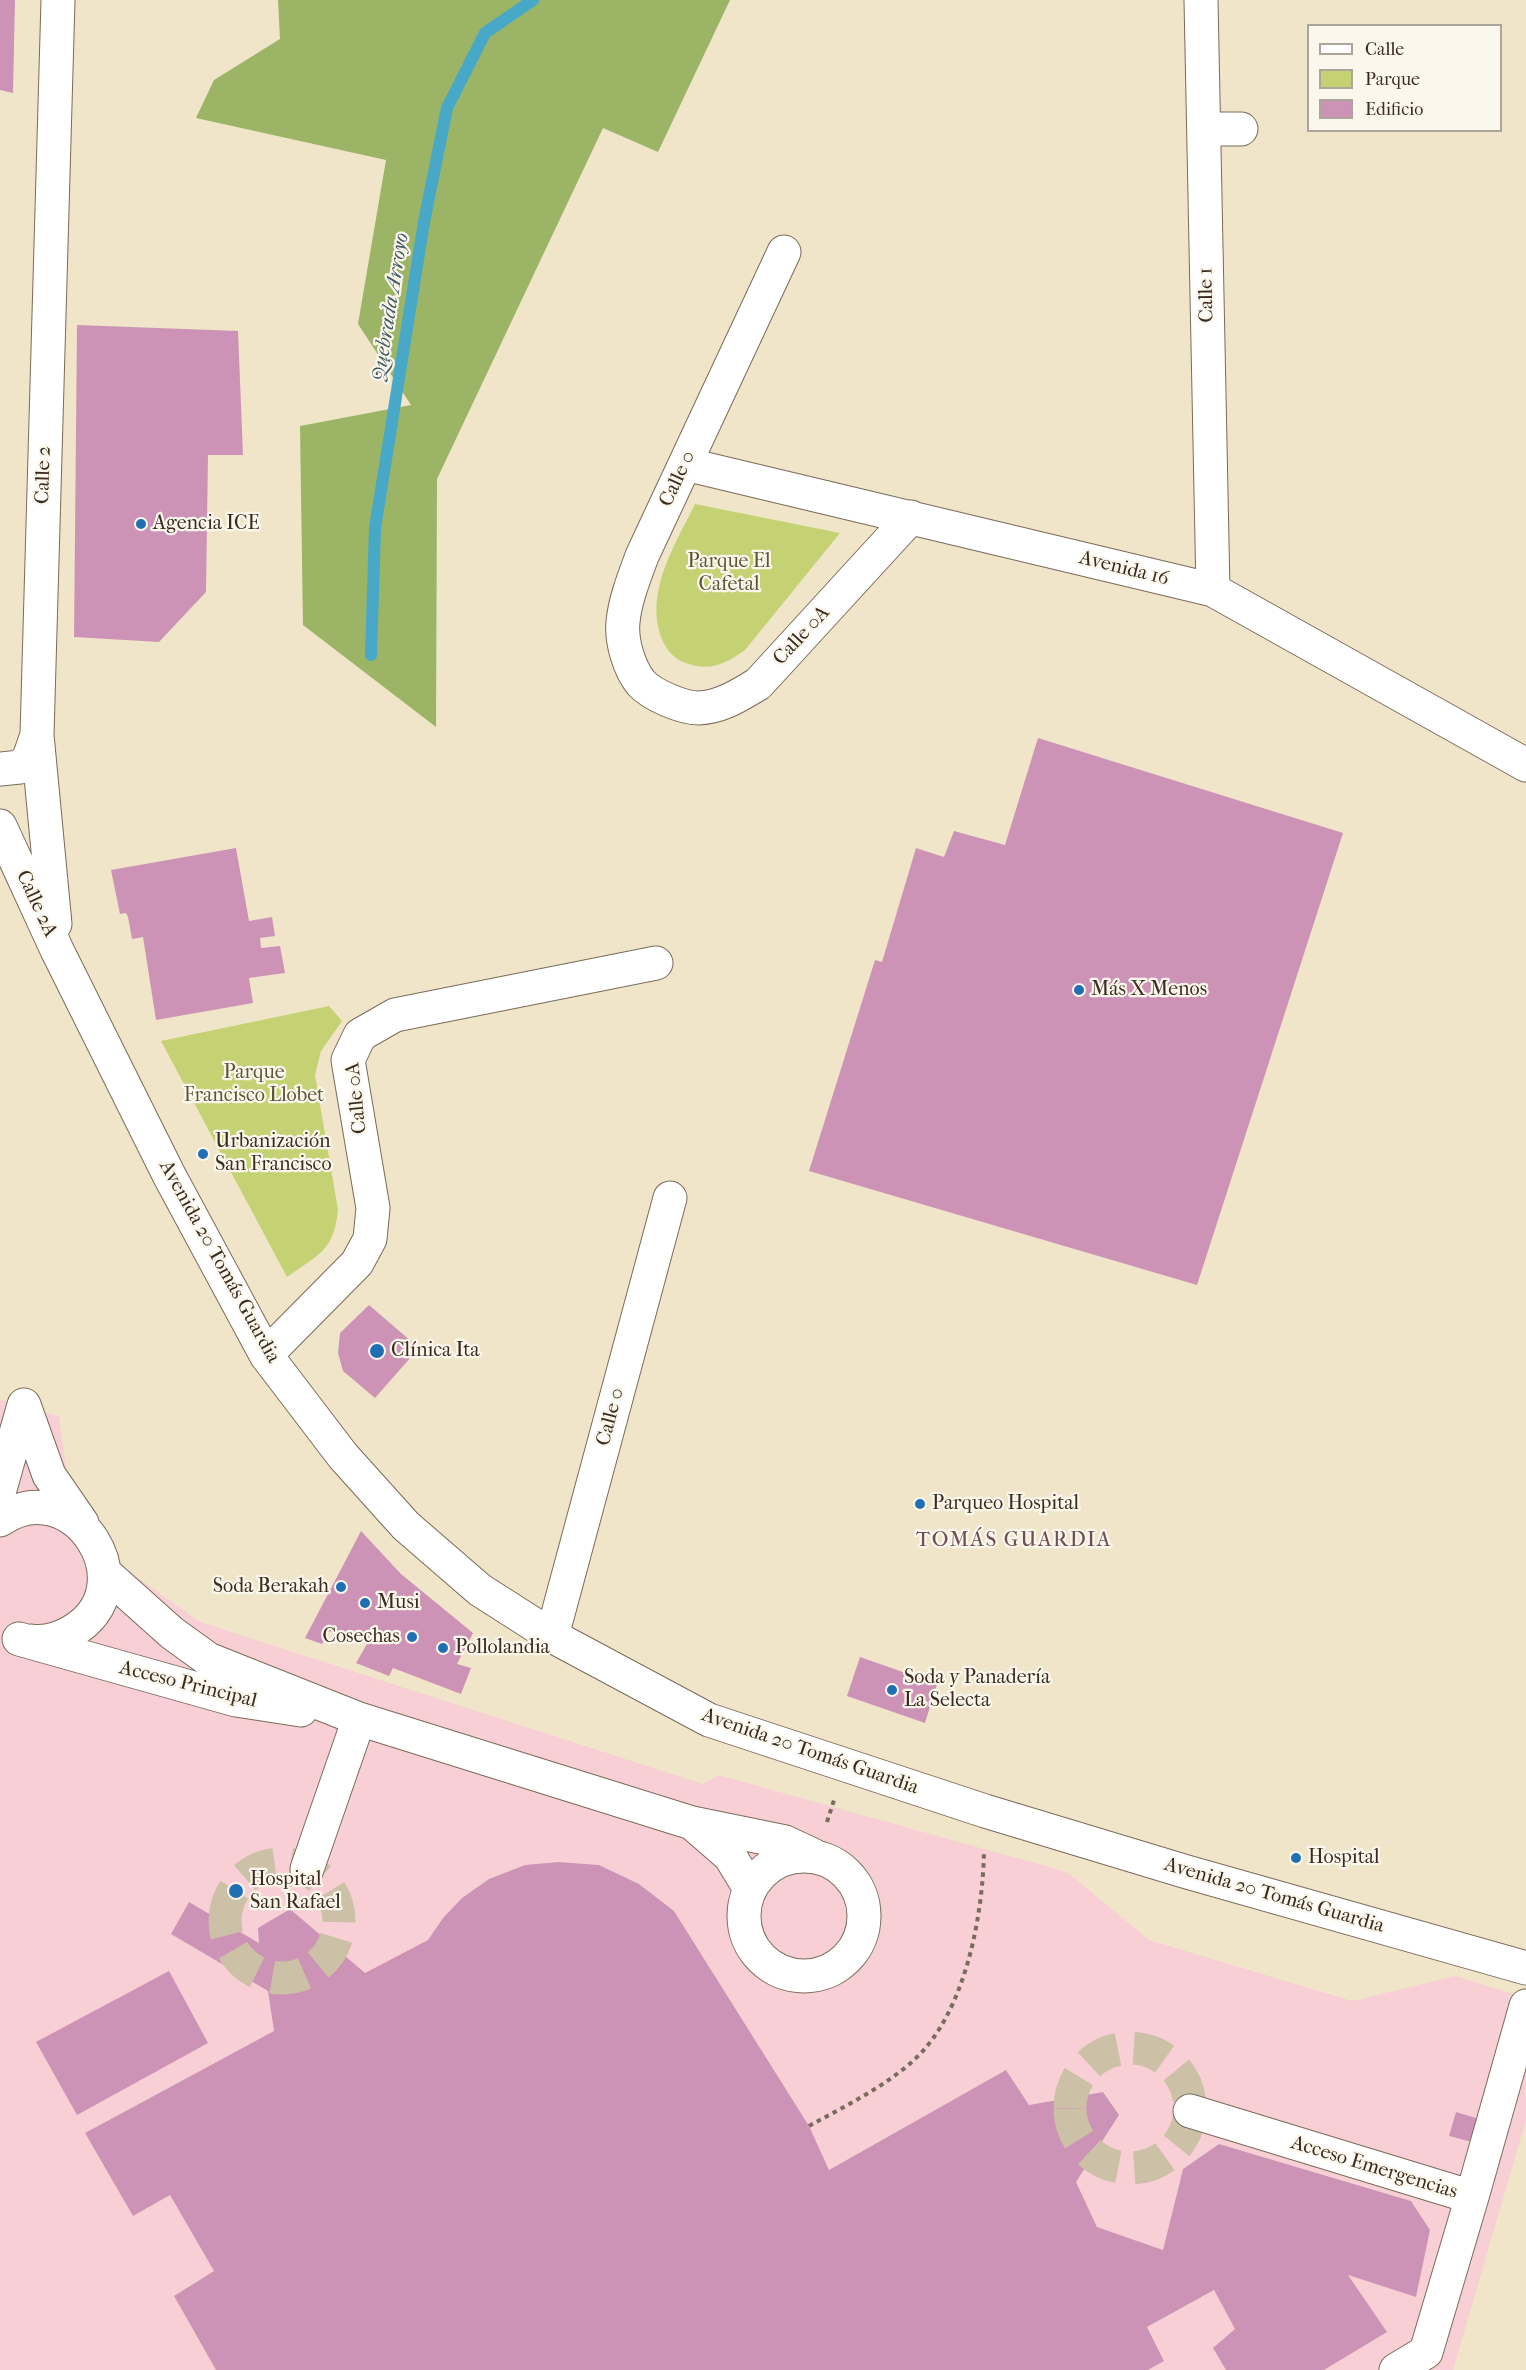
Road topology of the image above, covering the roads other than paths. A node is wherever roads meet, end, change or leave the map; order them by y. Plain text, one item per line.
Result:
1 (58, 0) edge
2 (1201, 0) edge
3 (1204, 129) junction
4 (1241, 129) dead end
5 (784, 252) dead end
6 (685, 464) junction
7 (911, 517) junction
8 (1214, 590) junction
9 (668, 701) joint
10 (37, 735) junction
11 (1526, 765) edge
12 (0, 769) edge
13 (0, 826) edge
14 (57, 950) junction
15 (656, 963) dead end
16 (670, 1198) dead end
17 (266, 1355) junction
18 (0, 1489) edge
19 (0, 1520) edge
20 (85, 1527) junction
21 (105, 1573) junction
22 (10, 1635) edge
23 (552, 1636) junction
24 (359, 1719) junction
25 (692, 1822) junction
26 (817, 1857) junction
27 (308, 1869) dead end
28 (750, 1889) junction
29 (1526, 1968) edge
30 (1526, 2006) edge
31 (1190, 2111) dead end
32 (1472, 2197) junction
33 (1425, 2361) edge
34 (1396, 2370) edge

1 - 10 street, Calle 2
2 - 3 street, Calle 1
3 - 4 street
3 - 8 street, Calle 1
5 - 6 street, Calle 0
6 - 7 street, Avenida 16
6 - 9 street, Calle 0
7 - 8 street, Avenida 16
7 - 9 street, Calle 0A
8 - 11 street, Avenida 16
10 - 12 street
10 - 14 street, Calle 2
13 - 14 street, Calle 2A
14 - 17 street, Avenida 20 Tomás Guardia
15 - 17 street, Calle 0A
16 - 23 street, Calle 0
17 - 23 street, Avenida 20 Tomás Guardia
18 - 20 street
19 - 20 street
20 - 21 street
21 - 22 street
21 - 24 street, Acceso Principal
22 - 24 street, Acceso Principal
23 - 29 street, Avenida 20 Tomás Guardia
24 - 25 street, Acceso Principal
24 - 27 street
25 - 26 street, Acceso Principal
25 - 28 street, Acceso Principal
26 - 28 street
26 - 28 street
30 - 32 street, Acceso Emergencias
31 - 32 street, Acceso Emergencias
32 - 33 street
33 - 34 street

